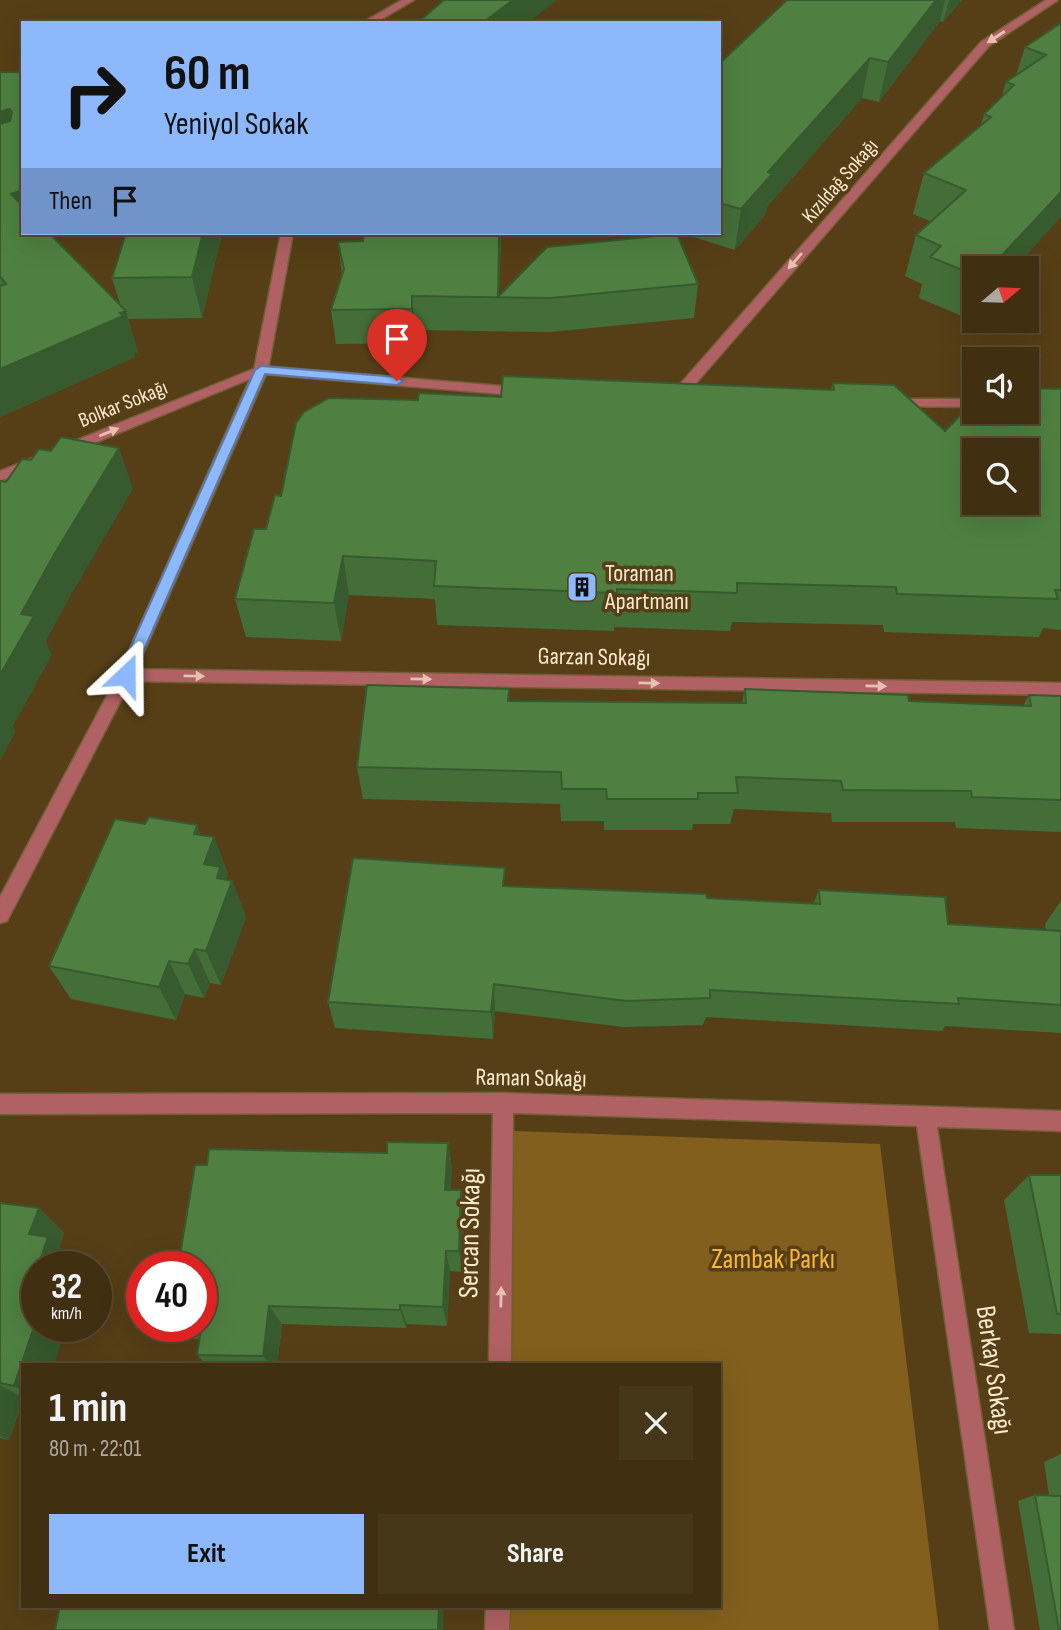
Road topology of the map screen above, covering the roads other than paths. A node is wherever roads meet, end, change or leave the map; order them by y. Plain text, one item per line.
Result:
1 (409, 0) edge
2 (1053, 0) edge
3 (371, 21) edge
4 (287, 235) edge
5 (261, 370) junction
6 (534, 393) edge
7 (670, 403) edge
8 (878, 403) edge
9 (962, 403) edge
10 (0, 476) edge
11 (126, 675) junction
12 (1061, 689) edge
13 (0, 915) edge
14 (503, 1102) junction
15 (0, 1104) edge
16 (926, 1119) junction
17 (1061, 1121) edge
18 (500, 1363) edge
19 (498, 1608) edge
20 (497, 1630) edge
21 (1002, 1630) edge

1 - 3 street
2 -> 7 street, Kızıldağ Sokağı
4 - 5 street
5 - 6 street
10 -> 5 street, Bolkar Sokağı
5 - 11 street
8 - 9 street
11 -> 12 street, Garzan Sokağı
11 - 13 street
14 - 15 street, Raman Sokağı
14 - 16 street, Raman Sokağı
18 -> 14 street, Sercan Sokağı
16 - 17 street, Raman Sokağı
16 - 21 street, Berkay Sokağı
19 - 20 street

